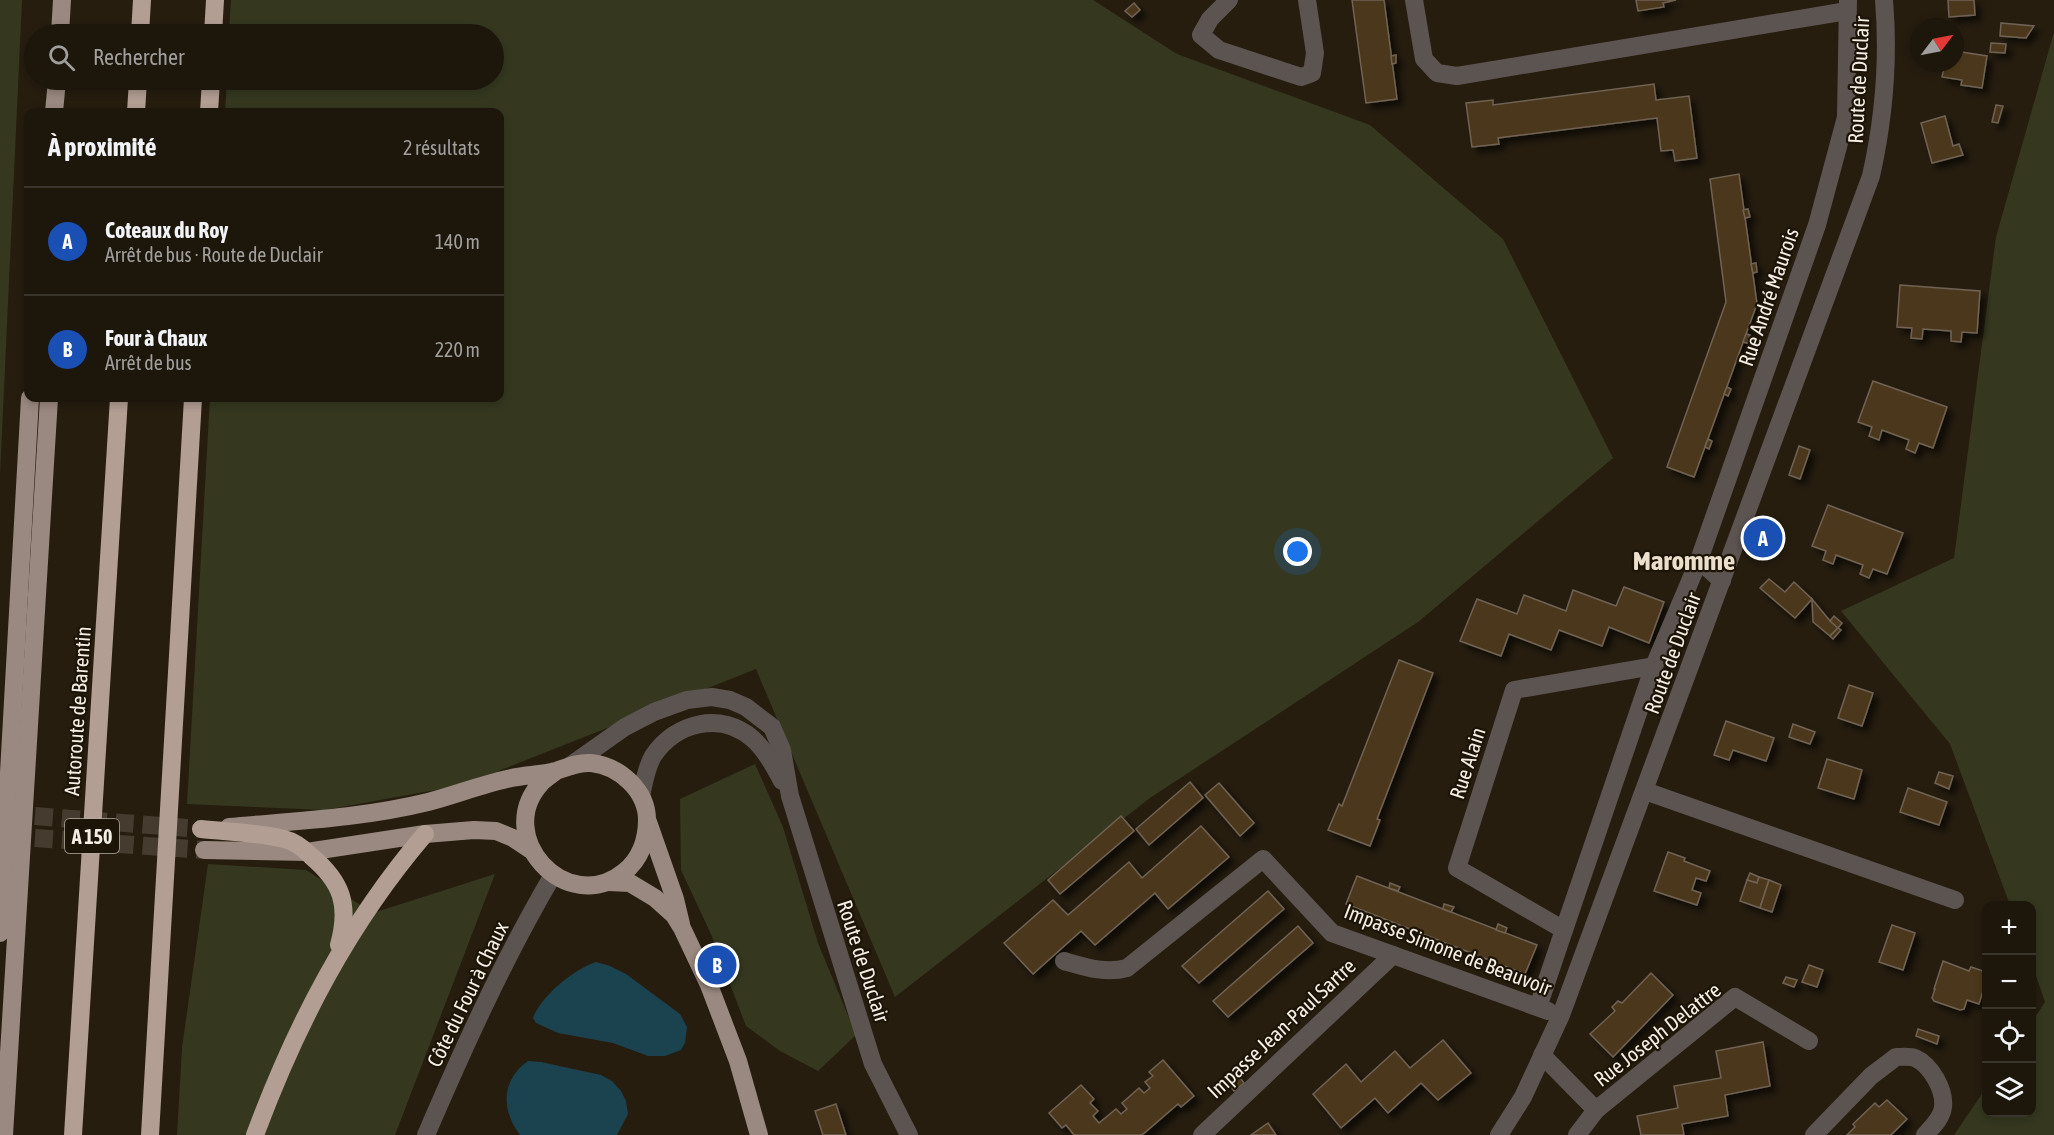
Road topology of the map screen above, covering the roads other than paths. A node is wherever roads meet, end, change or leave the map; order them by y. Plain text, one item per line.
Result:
1 (62, 0) edge
2 (142, 0) edge
3 (215, 0) edge
4 (1229, 0) edge
5 (1306, 0) edge
6 (1414, 0) edge
7 (1884, 0) edge
8 (1847, 5) edge
9 (61, 24) edge
10 (141, 24) edge
11 (214, 24) edge
12 (137, 90) edge
13 (210, 90) edge
14 (136, 108) edge
15 (209, 108) edge
16 (30, 402) edge
17 (49, 402) edge
18 (119, 402) edge
19 (193, 402) edge
20 (1699, 560) junction
21 (1722, 581) junction
22 (1654, 666) junction
23 (563, 768) junction
24 (1645, 791) junction
25 (641, 796) junction
26 (790, 796) junction
27 (647, 818) junction
28 (201, 829) joint
29 (425, 834) junction
30 (204, 850) tunnel mouth
31 (531, 850) junction
32 (307, 852) junction
33 (553, 875) junction
34 (606, 882) junction
35 (1955, 900) dead end
36 (682, 928) junction
37 (1564, 930) junction
38 (0, 933) edge
39 (1393, 955) junction
40 (336, 958) junction
41 (1064, 960) dead end
42 (1538, 1007) junction
43 (1561, 1016) junction
44 (1809, 1041) dead end
45 (1542, 1055) junction
46 (1596, 1110) junction
47 (4, 1135) edge
48 (73, 1135) edge
49 (150, 1135) edge
50 (255, 1135) edge
51 (426, 1135) edge
52 (759, 1135) edge
53 (909, 1135) edge
54 (1202, 1135) edge
55 (1499, 1135) edge
56 (1576, 1135) edge
57 (1814, 1135) edge
58 (1925, 1135) edge

1 - 9 main road
2 - 10 highway
3 - 11 highway
4 - 5 street
6 - 8 street, Rue André Maurois
7 - 21 street, Route de Duclair
8 - 20 street, Rue André Maurois
12 - 14 highway
13 - 15 highway
16 - 38 main road
17 - 47 main road
18 - 48 highway, Autoroute de Barentin / A 150
19 - 49 highway
20 - 21 street
20 - 22 street
21 - 24 street, Route de Duclair
22 - 37 street
22 - 37 street, Rue Alain
23 - 25 main road
23 - 26 street, Route de Duclair
23 - 28 main road
23 - 31 main road
24 - 35 street
24 - 43 street, Route de Duclair
25 - 26 street, Route de Duclair
25 - 27 main road
26 - 53 street, Route de Duclair
27 - 34 main road
27 - 36 main road
28 - 32 highway
29 - 31 main road
29 - 32 main road
29 - 40 highway
30 - 32 main road
31 - 33 main road
32 - 40 highway
33 - 34 main road
33 - 51 street, Côte du Four à Chaux
34 - 36 main road
36 - 52 main road
37 - 42 street
39 - 41 street, Impasse Simone de Beauvoir
39 - 42 street, Impasse Simone de Beauvoir
39 - 54 street, Impasse Jean-Paul Sartre
40 - 50 highway
42 - 43 street, Impasse Simone de Beauvoir
43 - 45 street, Route de Duclair
44 - 46 street, Rue Joseph Delattre
45 - 46 street, Rue Joseph Delattre
45 - 55 street, Route de Duclair
46 - 56 street, Rue Joseph Delattre
57 - 58 street

